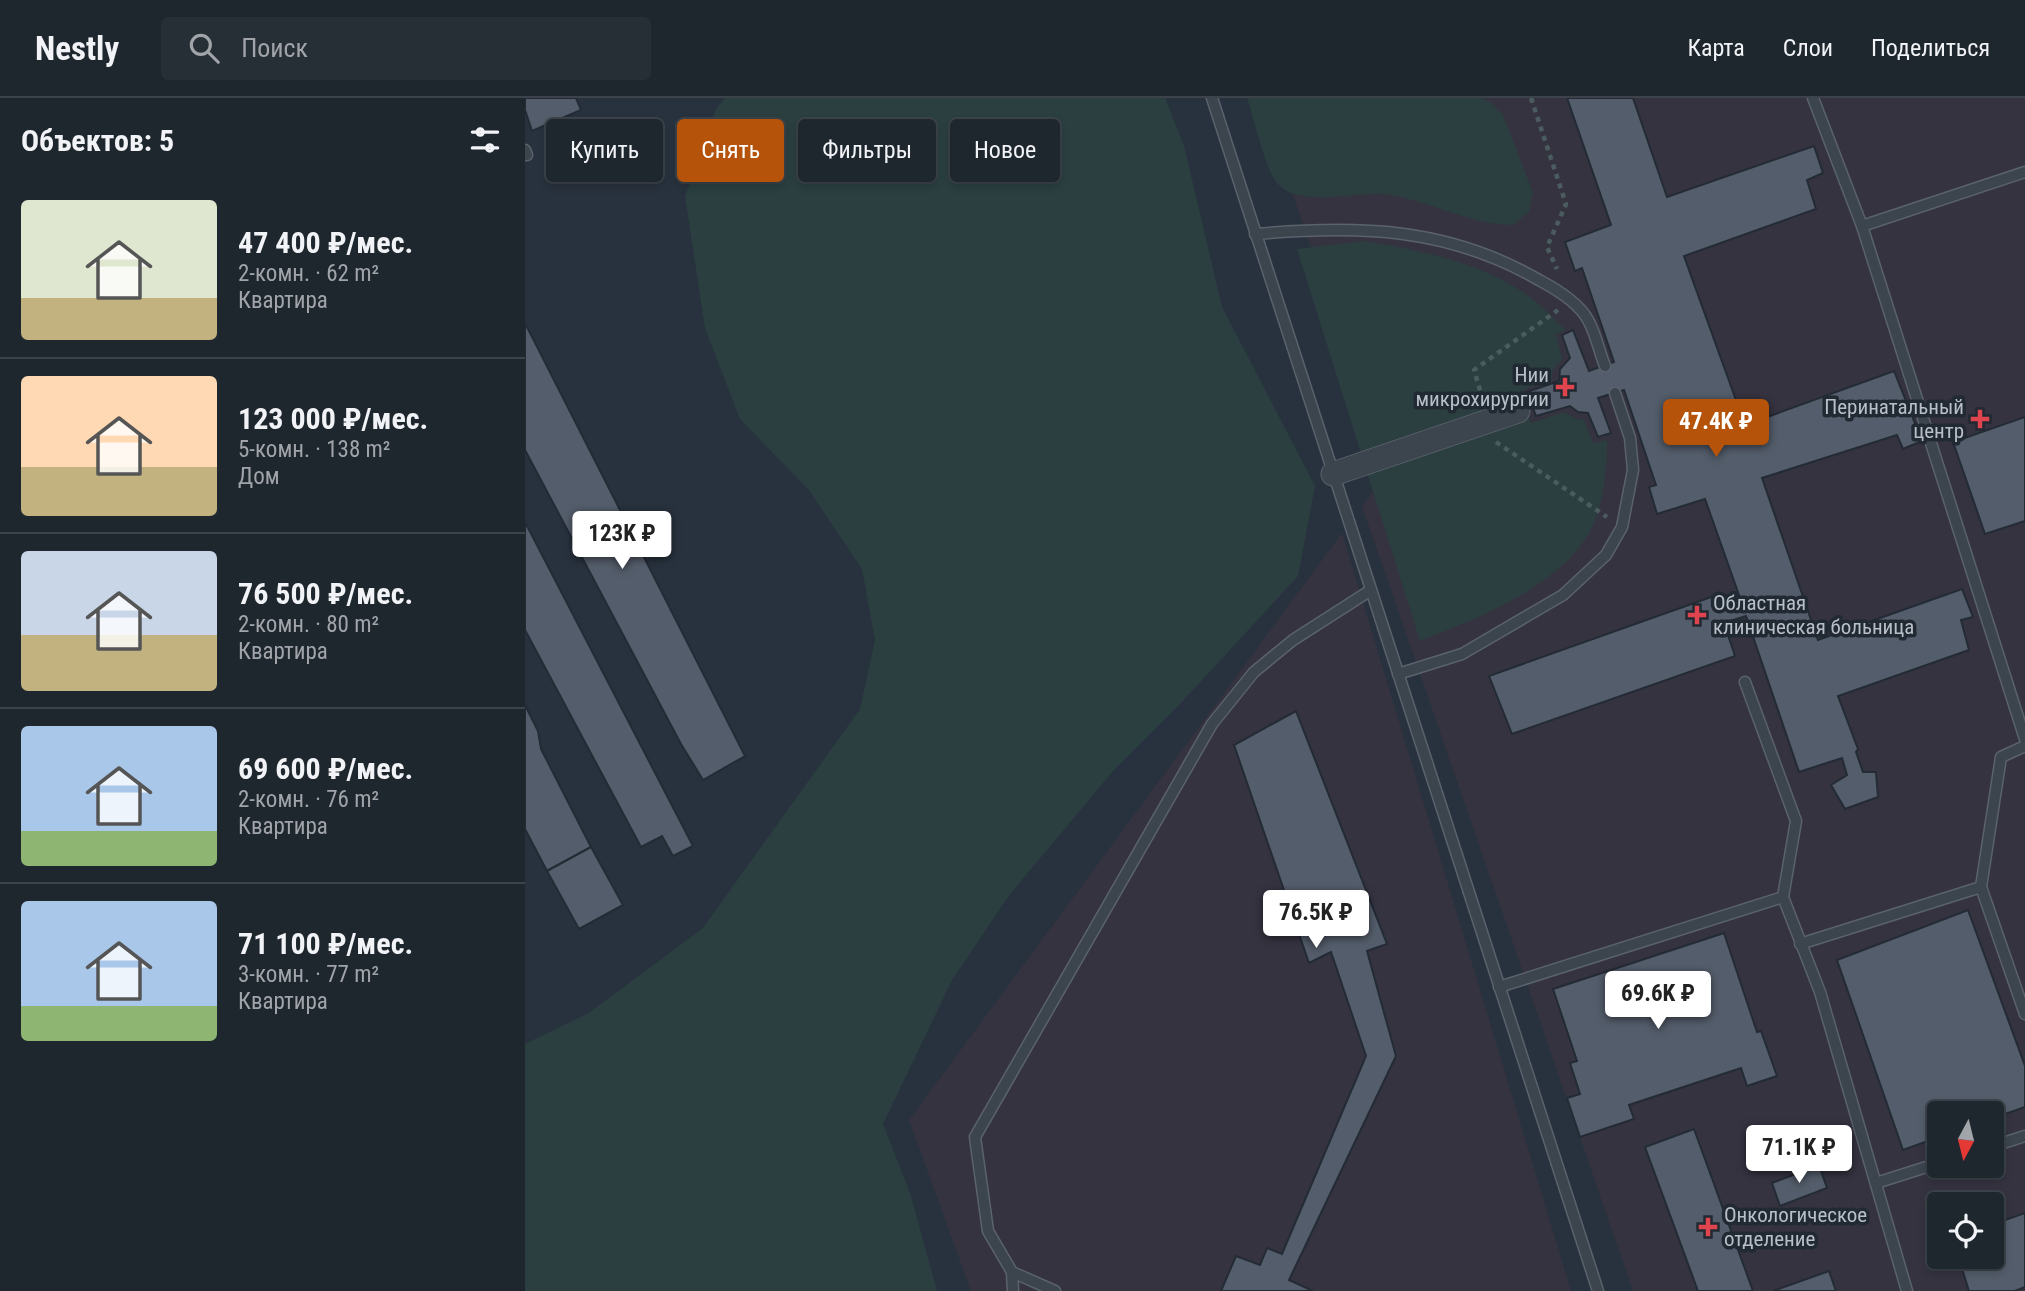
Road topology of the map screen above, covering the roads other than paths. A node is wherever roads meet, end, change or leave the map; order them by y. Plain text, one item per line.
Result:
1 (1212, 98) edge
2 (1813, 98) edge
3 (2025, 172) edge
4 (1862, 226) junction
5 (1255, 234) junction
6 (1605, 366) dead end
7 (1615, 393) dead end
8 (1518, 411) dead end
9 (1333, 474) junction
10 (1371, 590) junction
11 (1398, 674) junction
12 (1745, 682) dead end
13 (2025, 739) edge
14 (2025, 746) edge
15 (1981, 887) junction
16 (1783, 897) junction
17 (1800, 944) junction
18 (1499, 987) junction
19 (2025, 1014) edge
20 (2025, 1136) edge
21 (2004, 1143) edge
22 (1927, 1167) edge
23 (1876, 1183) junction
24 (1013, 1272) junction
25 (1013, 1291) edge
26 (1055, 1291) edge
27 (1598, 1291) edge
28 (1907, 1291) edge

1 - 5 lane
2 - 4 lane
3 - 4 lane
4 - 13 lane
5 - 6 lane
5 - 9 lane
7 - 11 lane
8 - 9 street
9 - 10 lane
10 - 11 lane
10 - 24 lane
11 - 18 lane
12 - 16 lane
14 - 15 lane
15 - 17 lane
15 - 19 lane
16 - 17 lane
16 - 18 lane
17 - 23 lane
18 - 27 lane
20 - 21 lane
22 - 23 lane
23 - 28 lane
24 - 25 lane
24 - 26 lane

